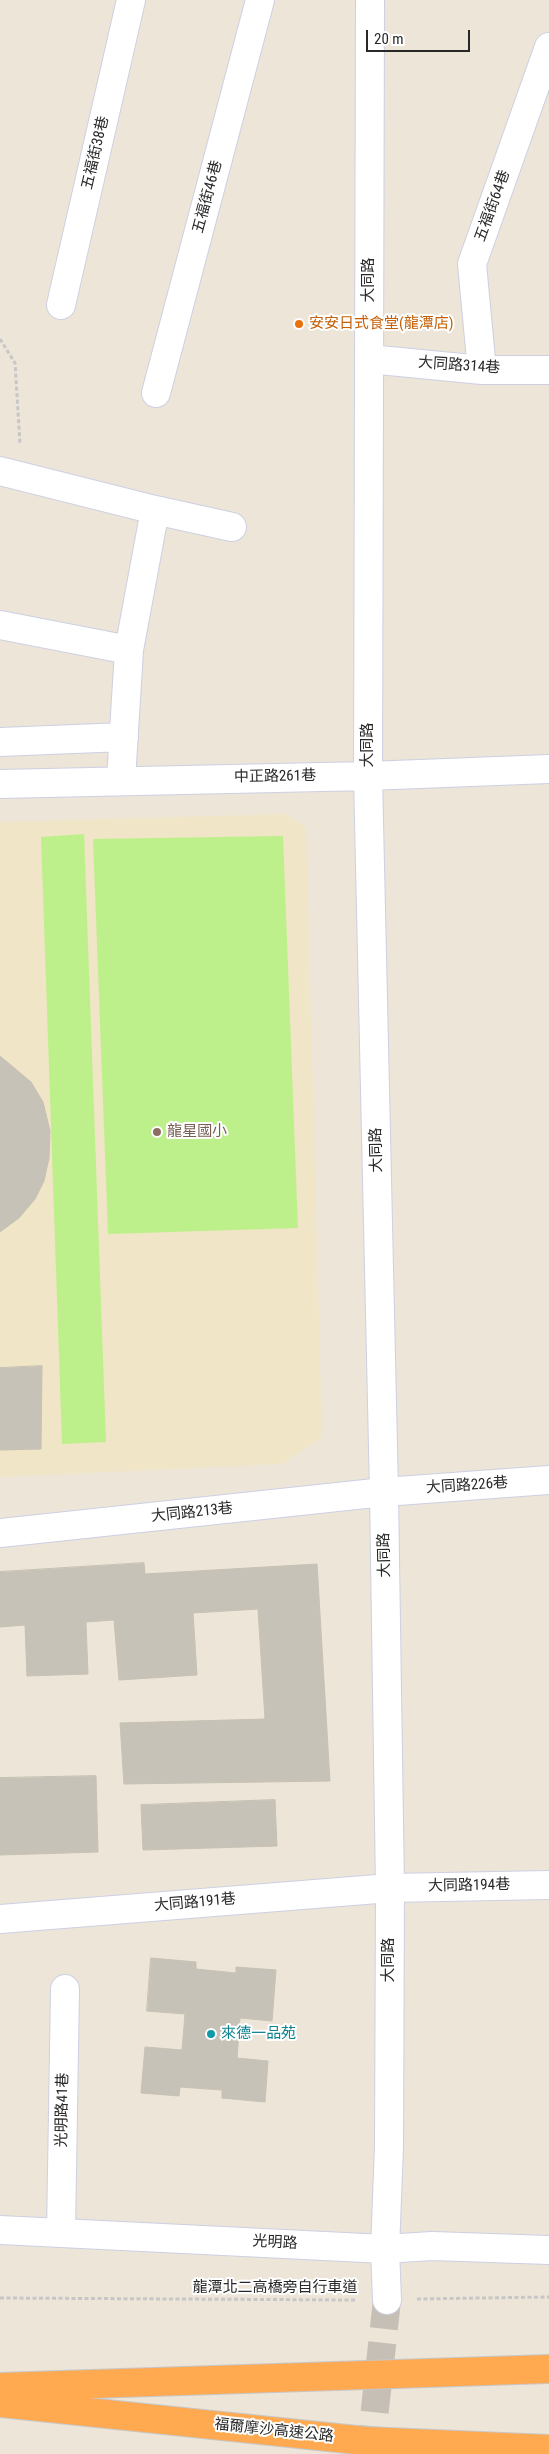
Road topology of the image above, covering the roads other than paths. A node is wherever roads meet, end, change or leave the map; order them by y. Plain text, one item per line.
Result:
1 (131, 0) edge
2 (260, 0) edge
3 (370, 0) edge
4 (549, 47) edge
5 (61, 306) dead end
6 (369, 359) junction
7 (482, 370) junction
8 (549, 370) edge
9 (156, 393) dead end
10 (11, 474) edge
11 (155, 510) junction
12 (232, 526) dead end
13 (0, 625) edge
14 (129, 650) junction
15 (124, 737) junction
16 (0, 742) edge
17 (549, 769) edge
18 (368, 776) junction
19 (121, 780) junction
20 (0, 784) edge
21 (549, 1480) edge
22 (384, 1492) junction
23 (0, 1533) edge
24 (549, 1884) edge
25 (390, 1888) junction
26 (0, 1919) edge
27 (65, 1989) dead end
28 (0, 2230) edge
29 (61, 2232) junction
30 (385, 2249) junction
31 (549, 2250) edge
32 (387, 2300) tunnel mouth
33 (549, 2369) edge
34 (0, 2387) edge
35 (0, 2403) edge
36 (549, 2449) edge

1 - 5 street, 五福街38巷
2 - 9 street, 五福街46巷
3 - 6 street, 大同路
4 - 7 street, 五福街64巷
6 - 7 street, 大同路314巷
6 - 18 street, 大同路
7 - 8 street, 大同路314巷
10 - 11 street
11 - 12 street
11 - 14 street
13 - 14 street
14 - 15 street
15 - 16 street
15 - 19 street
17 - 18 street, 中正路261巷
18 - 19 street, 中正路261巷
18 - 22 street, 大同路
19 - 20 street, 中正路261巷
21 - 22 street, 大同路226巷
22 - 23 street, 大同路213巷
22 - 25 street, 大同路
24 - 25 street, 大同路194巷
25 - 26 street, 大同路191巷
25 - 30 street, 大同路
27 - 29 street, 光明路41巷
28 - 29 street, 光明路
29 - 30 street, 光明路
30 - 31 street, 光明路
30 - 32 street, 大同路
33 - 34 highway
35 - 36 highway, 福爾摩沙高速公路

